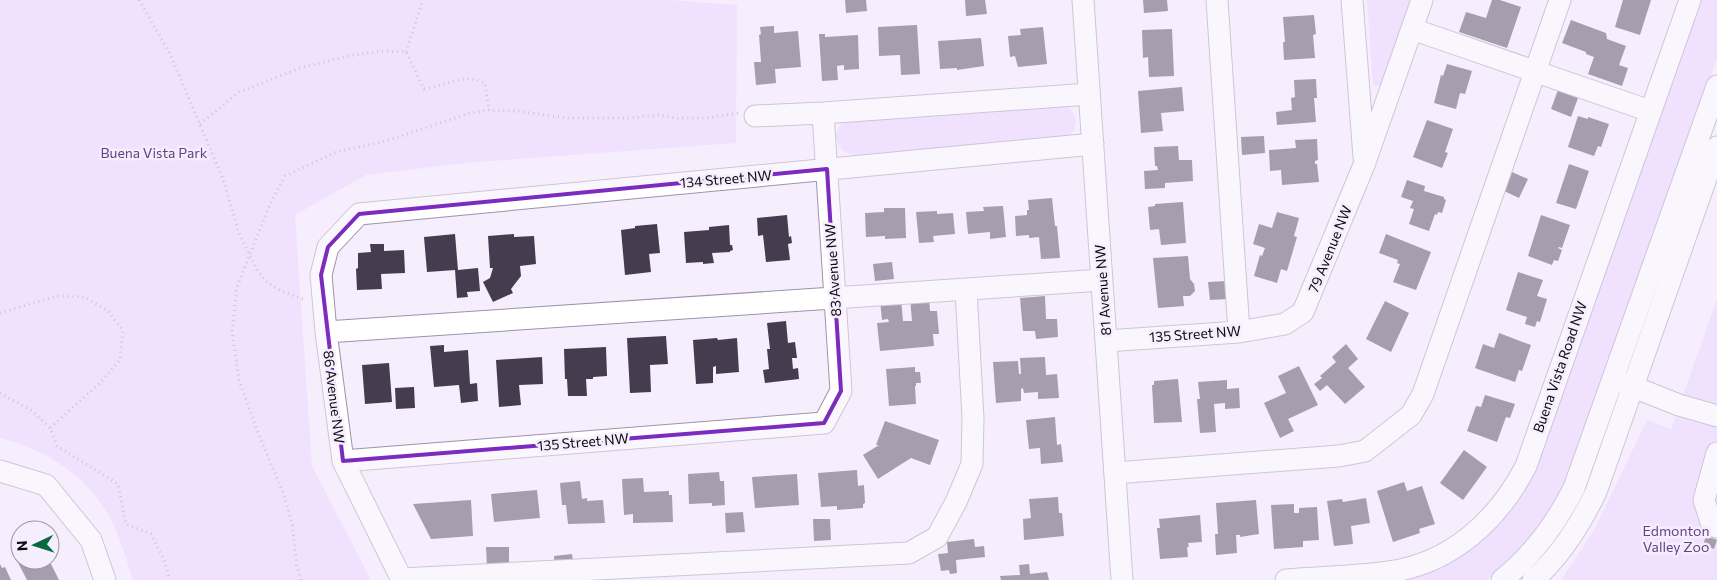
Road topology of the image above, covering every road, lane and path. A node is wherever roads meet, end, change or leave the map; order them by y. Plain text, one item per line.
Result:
1 (139, 0) edge
2 (422, 0) edge
3 (1083, 0) edge
4 (1217, 0) edge
5 (1352, 0) edge
6 (1422, 0) edge
7 (1560, 0) edge
8 (1690, 0) edge
9 (1412, 29) junction
10 (406, 52) junction
11 (1535, 72) junction
12 (1717, 86) edge
13 (1089, 94) junction
14 (1650, 112) junction
15 (824, 113) junction
16 (755, 116) joint
17 (200, 124) junction
18 (1093, 144) junction
19 (1717, 147) edge
20 (1364, 165) junction
21 (827, 169) junction
22 (359, 214) joint
23 (1102, 280) junction
24 (966, 290) junction
25 (835, 297) junction
26 (324, 307) junction
27 (0, 314) edge
28 (1284, 324) joint
29 (326, 332) junction
30 (1239, 332) junction
31 (1106, 341) junction
32 (1623, 383) junction
33 (0, 393) edge
34 (1717, 416) edge
35 (824, 423) joint
36 (50, 428) junction
37 (1717, 453) edge
38 (343, 461) junction
39 (0, 472) edge
40 (1115, 473) junction
41 (1717, 527) edge
42 (401, 579) edge
43 (104, 580) edge
44 (170, 580) edge
45 (1122, 580) edge
46 (1286, 580) edge
47 (1502, 580) edge
48 (1533, 580) edge

1 - 17 path
2 - 10 path
3 - 13 street, 81 Avenue NW
4 - 30 street
5 - 20 street, 79 Avenue NW
6 - 9 street, 79 Avenue NW
7 - 11 street
8 - 14 street, Buena Vista Road NW
9 - 11 street
9 - 20 street, 79 Avenue NW
10 - 16 path
10 - 17 path
11 - 14 street
11 - 40 street
12 - 32 street
13 - 15 street
13 - 18 street, 81 Avenue NW
14 - 46 street, Buena Vista Road NW
15 - 16 street
15 - 21 street, 83 Avenue NW
17 - 26 path
18 - 21 street, 134 Street NW
18 - 23 street, 81 Avenue NW
19 - 32 street
20 - 28 street, 79 Avenue NW
21 - 22 street, 134 Street NW
21 - 25 street, 83 Avenue NW
22 - 26 street, 86 Avenue NW
23 - 24 street
23 - 31 street, 81 Avenue NW
24 - 25 street
24 - 42 street
25 - 29 street
25 - 35 street, 83 Avenue NW
26 - 29 street, 86 Avenue NW
27 - 36 path
28 - 30 street, 135 Street NW
29 - 38 street, 86 Avenue NW
30 - 31 street, 135 Street NW
31 - 40 street, 81 Avenue NW
32 - 34 street
32 - 47 street
32 - 48 street
33 - 36 path
35 - 38 street, 135 Street NW
36 - 44 path
37 - 41 street
38 - 42 street, 86 Avenue NW
39 - 43 street
40 - 45 street, 81 Avenue NW

